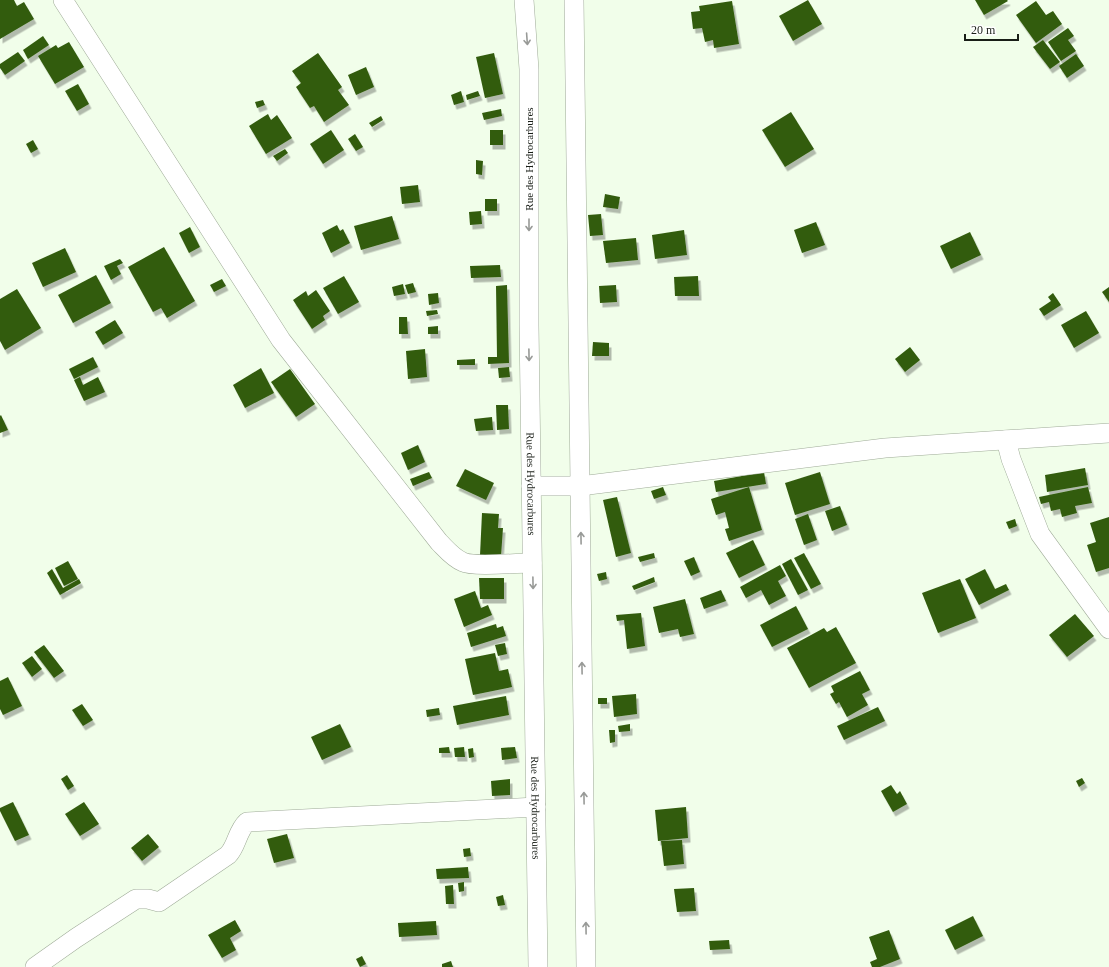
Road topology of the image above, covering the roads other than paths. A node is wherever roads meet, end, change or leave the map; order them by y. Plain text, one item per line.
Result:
1 (63, 0) edge
2 (524, 0) edge
3 (574, 0) edge
4 (1109, 433) edge
5 (1006, 440) junction
6 (531, 486) junction
7 (580, 486) junction
8 (532, 563) junction
9 (1109, 630) edge
10 (536, 807) junction
11 (36, 967) edge
12 (538, 967) edge
13 (586, 967) edge

1 - 8 street
2 -> 6 street, Rue des Hydrocarbures
3 - 7 street
4 - 5 street
5 - 7 street
5 - 9 street
6 - 7 street
6 - 8 street, Rue des Hydrocarbures
13 -> 7 street
8 -> 10 street, Rue des Hydrocarbures
10 - 11 street
10 - 12 street, Rue des Hydrocarbures

